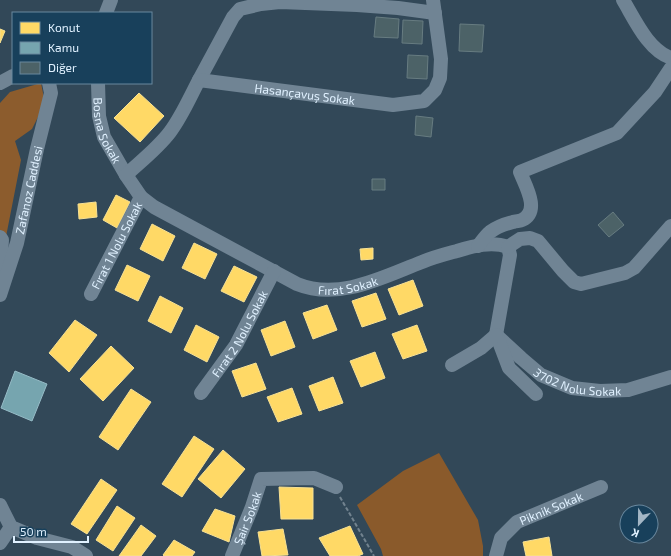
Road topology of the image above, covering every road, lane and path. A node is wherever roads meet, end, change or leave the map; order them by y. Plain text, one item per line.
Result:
1 (111, 0) edge
2 (623, 0) edge
3 (434, 7) edge
4 (106, 12) edge
5 (671, 58) edge
6 (671, 68) edge
7 (12, 77) edge
8 (199, 80) junction
9 (0, 83) edge
10 (49, 84) edge
11 (98, 84) edge
12 (126, 175) junction
13 (141, 196) junction
14 (671, 226) edge
15 (0, 237) edge
16 (478, 246) junction
17 (508, 247) junction
18 (0, 268) edge
19 (274, 272) junction
20 (91, 294) dead end
21 (0, 295) edge
22 (496, 335) junction
23 (452, 365) dead end
24 (671, 377) edge
25 (201, 393) dead end
26 (536, 394) dead end
27 (336, 487) joint
28 (601, 487) dead end
29 (0, 505) edge
30 (11, 527) junction
31 (0, 544) edge
32 (86, 556) edge
33 (232, 556) edge
34 (374, 556) edge
35 (496, 556) edge

1 - 4 street
2 - 5 street
3 - 8 street
3 - 8 street, Hasançavuş Sokak
6 - 16 street
7 - 9 street
8 - 12 street
10 - 21 street, Zafanoz Caddesi
11 - 12 street, Bosna Sokak
12 - 13 street, Fırat Sokak
13 - 19 street, Fırat Sokak
13 - 20 street, Fırat 1 Nolu Sokak
14 - 17 street
15 - 18 street
16 - 17 street, Fırat Sokak
16 - 19 street, Fırat Sokak
17 - 22 street
19 - 25 street, Fırat 2 Nolu Sokak
22 - 23 street
22 - 24 street, 3702 Nolu Sokak
22 - 26 street, 3702 Nolu Sokak
27 - 33 street, Şair Sokak
27 - 34 path
28 - 35 street, Piknik Sokak
29 - 30 street
30 - 31 street
30 - 32 street

